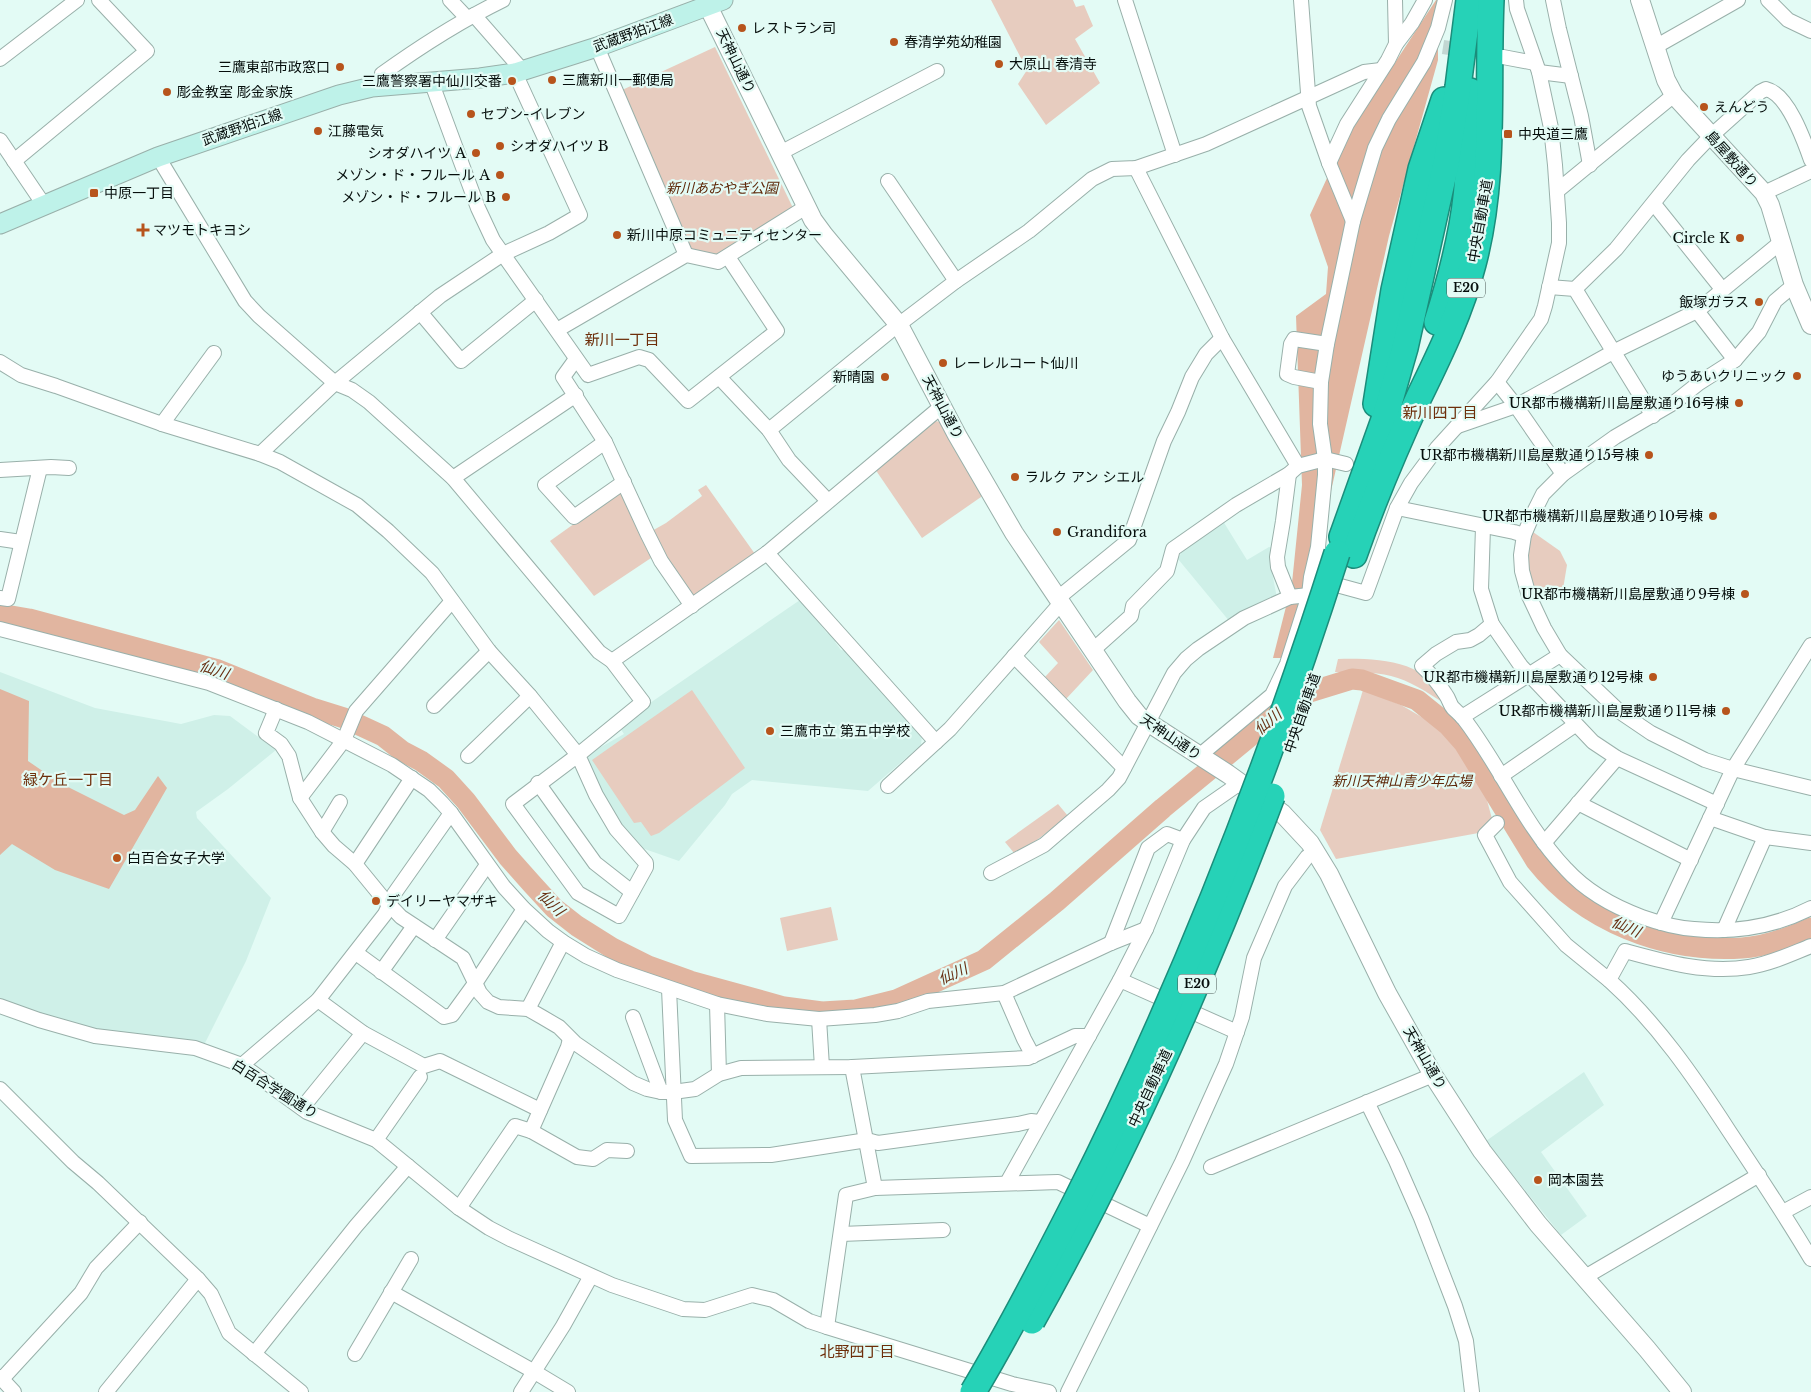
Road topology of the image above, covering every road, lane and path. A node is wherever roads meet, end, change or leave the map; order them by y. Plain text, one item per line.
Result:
1 (77, 0) edge
2 (99, 0) edge
3 (450, 0) edge
4 (503, 0) edge
5 (1125, 0) edge
6 (1301, 0) edge
7 (1395, 0) edge
8 (1425, 0) edge
9 (1516, 0) edge
10 (1553, 0) edge
11 (1640, 0) edge
12 (1738, 0) edge
13 (1771, 1) edge
14 (1468, 2) edge
15 (716, 3) edge
16 (471, 16) junction
17 (1811, 31) edge
18 (1396, 44) junction
19 (597, 47) junction
20 (1655, 47) junction
21 (1503, 57) tunnel mouth
22 (0, 59) edge
23 (1537, 68) junction
24 (1381, 70) junction
25 (937, 71) dead end
26 (519, 72) junction
27 (1571, 76) junction
28 (431, 81) junction
29 (385, 85) junction
30 (1674, 95) junction
31 (1309, 97) junction
32 (1711, 136) junction
33 (0, 140) edge
34 (780, 153) junction
35 (1175, 155) junction
36 (158, 157) junction
37 (14, 160) junction
38 (1811, 160) edge
39 (1329, 163) junction
40 (1590, 165) junction
41 (1136, 168) junction
42 (1811, 171) edge
43 (888, 181) dead end
44 (1557, 191) junction
45 (1764, 193) junction
46 (1654, 204) junction
47 (44, 205) junction
48 (806, 207) junction
49 (1353, 222) junction
50 (0, 224) edge
51 (1780, 243) junction
52 (503, 254) junction
53 (686, 255) junction
54 (728, 257) junction
55 (956, 281) junction
56 (1794, 286) junction
57 (1550, 287) junction
58 (1575, 289) junction
59 (1722, 289) junction
60 (536, 300) junction
61 (1698, 311) junction
62 (420, 312) junction
63 (899, 325) junction
64 (1811, 325) edge
65 (557, 330) junction
66 (1222, 338) junction
67 (1327, 344) junction
68 (1613, 352) junction
69 (214, 353) dead end
70 (576, 359) junction
71 (1735, 360) junction
72 (0, 362) edge
73 (718, 377) junction
74 (1321, 382) junction
75 (1497, 382) junction
76 (335, 383) junction
77 (576, 395) junction
78 (942, 406) junction
79 (1516, 406) junction
80 (1653, 416) junction
81 (162, 424) junction
82 (1458, 426) junction
83 (769, 430) junction
84 (605, 442) junction
85 (260, 454) junction
86 (1325, 459) junction
87 (1346, 464) dead end
88 (40, 468) junction
89 (69, 468) dead end
90 (0, 470) edge
91 (1294, 470) junction
92 (1563, 474) junction
93 (1391, 476) dead end
94 (453, 478) junction
95 (624, 482) junction
96 (1411, 483) junction
97 (828, 501) junction
98 (1354, 502) junction
99 (1397, 508) junction
100 (1483, 526) junction
101 (1524, 535) junction
102 (0, 539) edge
103 (21, 542) junction
104 (767, 553) junction
105 (1345, 554) junction
106 (1311, 577) junction
107 (1309, 596) junction
108 (1290, 597) junction
109 (0, 598) edge
110 (1059, 600) junction
111 (452, 601) junction
112 (692, 606) junction
113 (1492, 624) junction
114 (0, 629) edge
115 (1811, 645) edge
116 (1093, 650) junction
117 (489, 651) junction
118 (1560, 655) junction
119 (1014, 656) junction
120 (612, 661) junction
121 (1528, 675) junction
122 (530, 696) junction
123 (434, 706) dead end
124 (276, 709) junction
125 (1462, 717) junction
126 (1149, 723) junction
127 (1575, 725) junction
128 (345, 737) junction
129 (936, 742) junction
130 (578, 755) junction
131 (468, 756) dead end
132 (1201, 757) junction
133 (1618, 758) junction
134 (1124, 768) junction
135 (1733, 769) junction
136 (1502, 776) junction
137 (412, 778) junction
138 (1234, 779) junction
139 (538, 783) junction
140 (888, 786) dead end
141 (1811, 788) edge
142 (300, 798) junction
143 (340, 802) dead end
144 (1578, 803) junction
145 (1717, 804) junction
146 (451, 813) junction
147 (1710, 818) junction
148 (1497, 823) dead end
149 (322, 832) junction
150 (1765, 837) junction
151 (1183, 840) junction
152 (1544, 843) junction
153 (1811, 843) edge
154 (1316, 851) junction
155 (1691, 860) junction
156 (355, 864) junction
157 (487, 865) junction
158 (991, 873) dead end
159 (632, 892) junction
160 (389, 906) junction
161 (1811, 908) edge
162 (524, 909) junction
163 (1661, 923) junction
164 (414, 926) junction
165 (1146, 928) junction
166 (1724, 930) junction
167 (434, 940) junction
168 (563, 942) junction
169 (1111, 943) junction
170 (1811, 946) edge
171 (356, 953) junction
172 (381, 972) junction
173 (1120, 980) junction
174 (1609, 980) junction
175 (476, 982) junction
176 (669, 989) junction
177 (1004, 993) junction
178 (318, 1000) junction
179 (717, 1004) junction
180 (0, 1006) edge
181 (528, 1009) junction
182 (633, 1017) dead end
183 (819, 1019) junction
184 (1237, 1032) junction
185 (363, 1033) junction
186 (1089, 1036) junction
187 (570, 1039) junction
188 (1034, 1056) junction
189 (242, 1065) junction
190 (852, 1067) junction
191 (822, 1068) junction
192 (719, 1074) junction
193 (1434, 1074) junction
194 (420, 1077) dead end
195 (0, 1090) edge
196 (667, 1092) junction
197 (1367, 1102) junction
198 (302, 1108) junction
199 (540, 1110) junction
200 (1040, 1122) junction
201 (531, 1131) junction
202 (376, 1140) junction
203 (866, 1140) junction
204 (627, 1152) dead end
205 (408, 1166) junction
206 (1211, 1167) dead end
207 (1759, 1175) junction
208 (1007, 1182) junction
209 (875, 1188) junction
210 (1811, 1197) edge
211 (459, 1208) junction
212 (1783, 1212) junction
213 (140, 1222) junction
214 (1150, 1226) junction
215 (943, 1230) dead end
216 (841, 1234) junction
217 (411, 1259) dead end
218 (1811, 1259) edge
219 (591, 1276) junction
220 (1585, 1278) junction
221 (198, 1279) junction
222 (391, 1292) junction
223 (827, 1327) junction
224 (254, 1354) junction
225 (355, 1354) dead end
226 (533, 1371) junction
227 (1, 1378) edge
228 (14, 1392) edge
229 (106, 1392) edge
230 (301, 1392) edge
231 (521, 1392) edge
232 (568, 1392) edge
233 (974, 1392) edge
234 (993, 1392) edge
235 (1049, 1392) edge
236 (1068, 1392) edge
237 (1472, 1392) edge
238 (1682, 1392) edge

1 - 22 street
2 - 37 street
3 - 16 street
4 - 16 street
5 - 35 street
6 - 31 street
7 - 18 street
8 - 18 street
9 - 23 street
10 - 27 street
11 - 20 street, 島屋敷通り
12 - 20 street
13 - 17 street
14 - 49 street
14 - 98 highway
14 - 98 highway
14 - 105 highway, 中央自動車道 / E20
15 - 19 main road, 武蔵野狛江線
15 - 34 street, 天神山通り
16 - 26 street
16 - 29 street
18 - 24 street
19 - 26 main road, 武蔵野狛江線
19 - 53 street
20 - 30 street, 島屋敷通り
21 - 23 street
23 - 27 street
23 - 44 street
24 - 31 street
24 - 39 street
25 - 34 street
26 - 28 main road, 武蔵野狛江線
26 - 52 street
27 - 40 street
28 - 29 main road, 武蔵野狛江線
28 - 52 street
29 - 36 main road, 武蔵野狛江線
30 - 32 street, 島屋敷通り
30 - 40 street
31 - 35 street
31 - 39 street
32 - 38 street
32 - 45 street, 島屋敷通り
32 - 46 street
33 - 37 street
34 - 48 street, 天神山通り
35 - 41 street
36 - 47 main road, 武蔵野狛江線
36 - 76 street
37 - 47 street
39 - 49 street
40 - 44 street
41 - 55 street
41 - 66 street
42 - 45 street
43 - 55 street
44 - 57 street
45 - 51 street, 島屋敷通り
46 - 58 street
46 - 59 street
47 - 50 main road, 武蔵野狛江線
48 - 54 street
48 - 63 street, 天神山通り
49 - 67 street
51 - 56 street, 島屋敷通り
51 - 59 street
52 - 60 street
52 - 62 street
53 - 54 street
53 - 65 street
54 - 73 street
55 - 63 street
56 - 64 street, 島屋敷通り
56 - 71 street
57 - 58 street
57 - 75 street
58 - 68 street
59 - 61 street
60 - 62 street
60 - 65 street
61 - 68 street
61 - 71 street
62 - 76 street
63 - 78 street, 天神山通り
63 - 83 street
65 - 70 street
66 - 91 street
66 - 110 street
67 - 74 street
67 - 74 street
68 - 79 street
68 - 80 street
69 - 81 street
70 - 73 street
70 - 77 street
71 - 80 street
72 - 81 street
73 - 83 street
74 - 86 street
75 - 79 street
75 - 82 street
76 - 85 street
76 - 94 street
77 - 84 street
77 - 94 street
78 - 97 street
78 - 110 street, 天神山通り
79 - 82 street
79 - 92 street
80 - 92 street
81 - 85 street
82 - 96 street
83 - 97 street
84 - 95 street
84 - 95 street
85 - 111 street
86 - 87 street
86 - 91 street
86 - 106 street
88 - 89 street
88 - 90 street
88 - 103 street
91 - 108 street
91 - 116 street
92 - 101 street
93 - 96 street
94 - 120 street
95 - 112 street
96 - 99 street
97 - 104 street
98 - 105 highway, 中央自動車道 / E20
99 - 100 street
99 - 106 street
100 - 101 street
100 - 113 street
101 - 118 street
102 - 103 street
103 - 109 street
104 - 112 street
104 - 129 street
105 - 233 highway, 中央自動車道 / E20, bridge
105 - 234 highway, 中央自動車道 / E20, bridge
106 - 107 street
107 - 108 street
107 - 132 street
108 - 126 street
110 - 116 street, 天神山通り
110 - 119 street
111 - 117 street
111 - 128 street
112 - 120 street
113 - 121 street
113 - 125 street
114 - 124 street
115 - 135 street
116 - 126 street, 天神山通り
117 - 122 street
117 - 123 street
118 - 121 street
118 - 135 street
119 - 129 street
119 - 134 street
120 - 130 street
121 - 125 street
121 - 127 street
122 - 130 street
122 - 131 street
124 - 128 street
124 - 142 street
125 - 136 street
126 - 132 street, 天神山通り
126 - 134 street
127 - 133 street
127 - 136 street
128 - 137 street
128 - 142 street
129 - 140 street
130 - 139 street
130 - 159 street
132 - 138 street, 天神山通り
133 - 144 street
133 - 145 street
134 - 158 street
135 - 141 street
135 - 145 street
136 - 152 street
137 - 146 street
137 - 156 street
138 - 151 street
138 - 154 street, 天神山通り
139 - 159 street
139 - 159 street
142 - 149 street
143 - 149 street
144 - 152 street
144 - 155 street
145 - 147 street
146 - 157 street
146 - 160 street
147 - 150 street
147 - 155 street
148 - 174 street
149 - 156 street
150 - 153 street
150 - 166 street
151 - 165 street
151 - 169 street
152 - 163 street
154 - 184 street
154 - 193 street, 天神山通り
155 - 163 street
156 - 160 street
157 - 162 street
157 - 167 street
160 - 164 street
160 - 171 street
161 - 166 street
162 - 168 street
162 - 175 street
163 - 166 street
164 - 167 street
164 - 172 street
165 - 169 street
165 - 173 street
167 - 175 street
168 - 176 street
168 - 181 street
169 - 177 street
170 - 174 street
171 - 172 street
171 - 178 street
172 - 175 street
173 - 184 street
173 - 186 street
174 - 207 street
175 - 181 street
176 - 179 street
176 - 196 street
177 - 183 street
177 - 188 street
178 - 185 street
178 - 189 street
179 - 183 street
179 - 192 street
180 - 189 street, 白百合学園通り
181 - 187 street
182 - 196 street
183 - 191 street
184 - 214 street
185 - 198 street
185 - 199 street
186 - 188 street
186 - 200 street
187 - 196 street
187 - 199 street
188 - 190 street
189 - 198 street, 白百合学園通り
190 - 191 street
190 - 203 street
191 - 192 street
192 - 196 street
193 - 197 street
193 - 220 street, 天神山通り
194 - 202 street
195 - 213 street
196 - 203 street
197 - 206 street
197 - 237 street
198 - 202 street, 白百合学園通り
199 - 201 street
200 - 203 street
200 - 208 street
201 - 204 street
201 - 211 street
202 - 205 street, 白百合学園通り
203 - 209 street
205 - 211 street, 白百合学園通り
205 - 224 street
207 - 212 street
207 - 220 street
208 - 209 street
208 - 214 street
209 - 216 street
210 - 212 street
211 - 219 street, 白百合学園通り
212 - 218 street
213 - 221 street
213 - 227 street
214 - 236 street
215 - 216 street
216 - 223 street
217 - 222 street
219 - 223 street, 白百合学園通り
219 - 226 street
220 - 238 street, 天神山通り
221 - 224 street
221 - 229 street
222 - 225 street
222 - 226 street
223 - 235 street, 白百合学園通り
224 - 230 street
226 - 231 street
226 - 232 street
227 - 228 street

